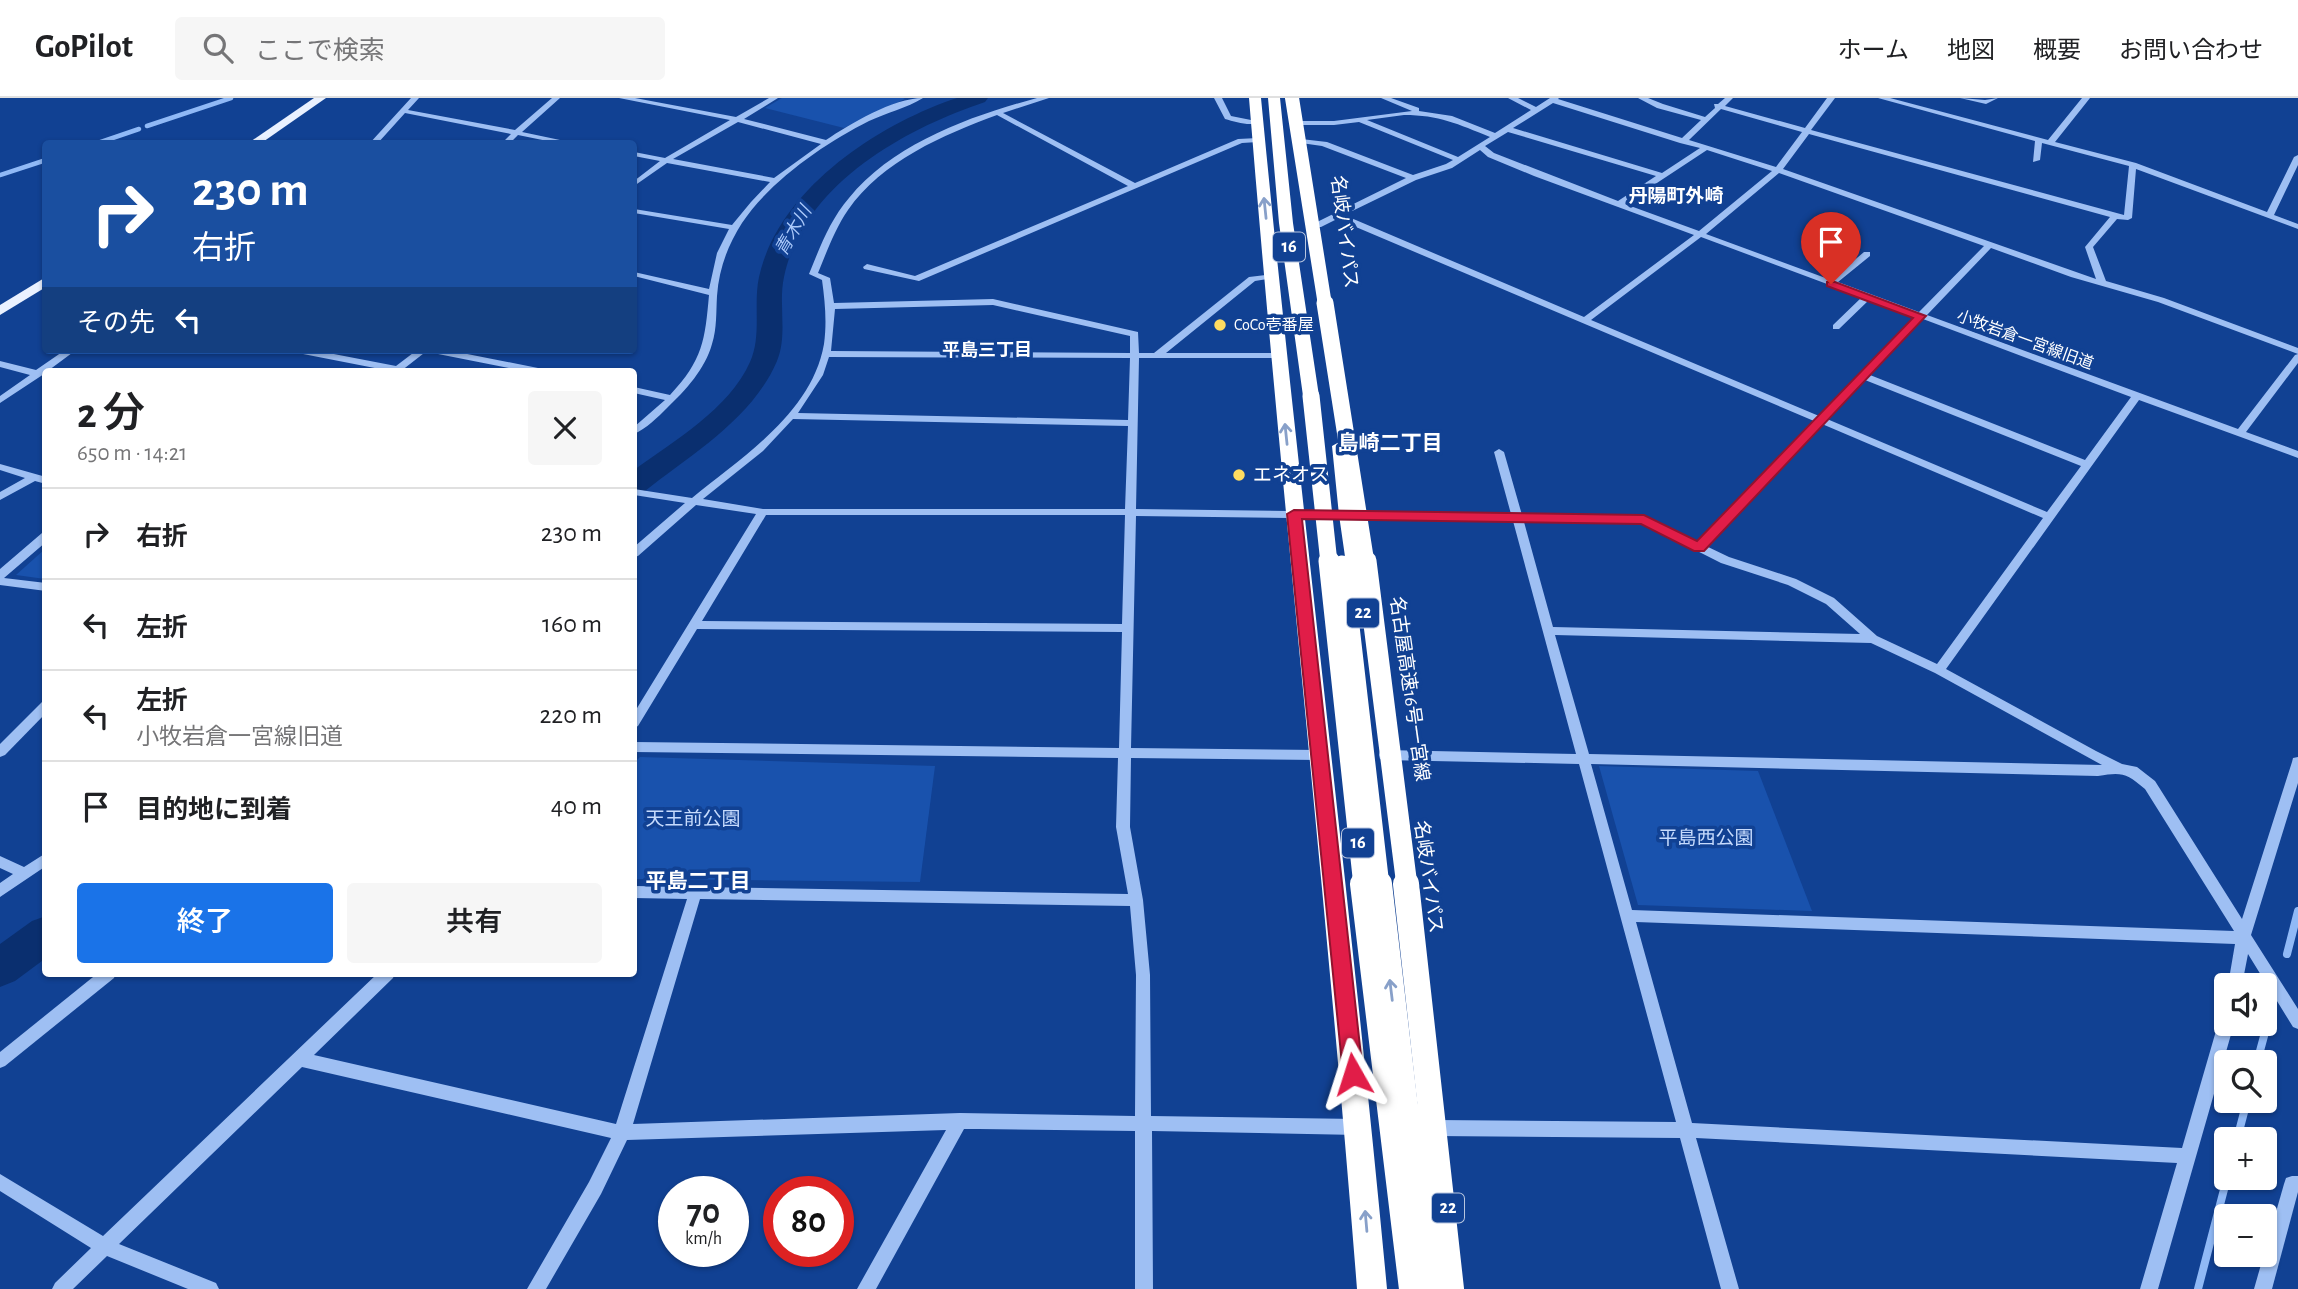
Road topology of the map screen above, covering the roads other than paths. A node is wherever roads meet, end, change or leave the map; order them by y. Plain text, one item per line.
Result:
1 (321, 98) edge
2 (415, 98) edge
3 (556, 98) edge
4 (623, 98) edge
5 (775, 98) edge
6 (915, 98) edge
7 (1045, 98) edge
8 (1255, 98) edge
9 (1274, 98) edge
10 (1294, 98) edge
11 (1385, 98) edge
12 (1512, 98) edge
13 (1642, 98) edge
14 (1729, 98) edge
15 (1832, 98) edge
16 (1882, 98) edge
17 (1964, 98) edge
18 (1994, 98) edge
19 (2086, 98) edge
20 (1554, 99) edge
21 (1219, 101) edge
22 (1230, 102) dead end
23 (1717, 106) junction
24 (1537, 110) junction
25 (403, 111) junction
26 (997, 112) junction
27 (1427, 113) junction
28 (737, 119) junction
29 (1705, 119) junction
30 (1362, 121) junction
31 (1507, 129) junction
32 (1258, 131) junction
33 (1807, 131) junction
34 (1302, 132) junction
35 (515, 133) junction
36 (1495, 136) junction
37 (257, 140) edge
38 (376, 140) edge
39 (508, 140) edge
40 (554, 140) edge
41 (2039, 140) junction
42 (1683, 141) junction
43 (2050, 142) junction
44 (827, 143) junction
45 (1481, 147) junction
46 (1706, 148) junction
47 (637, 155) edge
48 (2298, 157) edge
49 (666, 160) junction
50 (1459, 160) junction
51 (2036, 160) dead end
52 (2133, 165) junction
53 (1778, 170) junction
54 (1663, 176) junction
55 (1413, 178) junction
56 (776, 181) junction
57 (637, 182) edge
58 (1134, 186) junction
59 (1617, 205) junction
60 (637, 212) edge
61 (1338, 216) junction
62 (2115, 216) junction
63 (2269, 216) junction
64 (1318, 225) junction
65 (2298, 227) edge
66 (736, 228) junction
67 (1699, 234) junction
68 (1989, 244) junction
69 (1867, 254) dead end
70 (867, 267) dead end
71 (637, 275) edge
72 (1271, 276) junction
73 (2102, 283) junction
74 (42, 284) edge
75 (1831, 284) junction
76 (713, 293) junction
77 (1867, 297) junction
78 (832, 306) junction
79 (0, 311) edge
80 (1920, 316) junction
81 (1585, 320) junction
82 (1836, 327) dead end
83 (2298, 351) edge
84 (66, 354) edge
85 (318, 354) edge
86 (418, 354) edge
87 (453, 354) edge
88 (827, 354) junction
89 (1135, 355) junction
90 (1157, 355) junction
91 (1278, 356) junction
92 (2298, 356) edge
93 (0, 364) edge
94 (48, 368) edge
95 (386, 368) edge
96 (399, 368) edge
97 (523, 368) edge
98 (40, 374) edge
99 (1862, 375) junction
100 (637, 391) edge
101 (1311, 396) junction
102 (2137, 396) junction
103 (671, 398) junction
104 (0, 400) edge
105 (793, 416) junction
106 (1819, 420) junction
107 (1133, 423) junction
108 (637, 428) edge
109 (2240, 434) junction
110 (1499, 452) dead end
111 (2298, 455) edge
112 (2087, 465) junction
113 (0, 467) edge
114 (40, 479) edge
115 (637, 493) edge
116 (0, 497) edge
117 (693, 502) junction
118 (763, 512) junction
119 (1130, 512) junction
120 (1294, 514) junction
121 (1348, 516) junction
122 (2050, 517) junction
123 (1516, 518) junction
124 (42, 540) edge
125 (1699, 547) junction
126 (637, 550) edge
127 (0, 578) edge
128 (42, 586) edge
129 (694, 625) junction
130 (1126, 628) junction
131 (1547, 631) junction
132 (1873, 639) junction
133 (1938, 670) junction
134 (42, 709) edge
135 (637, 718) edge
136 (637, 747) edge
137 (0, 752) edge
138 (1122, 752) junction
139 (1319, 755) junction
140 (1385, 755) junction
141 (1583, 757) junction
142 (2298, 762) edge
143 (2119, 768) junction
144 (42, 861) edge
145 (0, 862) edge
146 (24, 873) junction
147 (0, 891) edge
148 (637, 892) edge
149 (695, 894) junction
150 (1136, 900) junction
151 (1628, 916) junction
152 (2243, 938) junction
153 (2237, 973) edge
154 (104, 977) edge
155 (384, 977) edge
156 (2298, 1022) edge
157 (2223, 1036) edge
158 (299, 1059) junction
159 (0, 1061) edge
160 (960, 1121) junction
161 (1144, 1123) junction
162 (1358, 1127) junction
163 (1435, 1128) junction
164 (1685, 1130) junction
165 (622, 1132) junction
166 (2188, 1156) junction
167 (0, 1182) edge
168 (2298, 1184) edge
169 (105, 1247) junction
170 (61, 1289) edge
171 (210, 1289) edge
172 (536, 1289) edge
173 (866, 1289) edge
174 (1144, 1289) edge
175 (1371, 1289) edge
176 (1412, 1289) edge
177 (1428, 1289) edge
178 (1451, 1289) edge
179 (1461, 1289) edge
180 (1730, 1289) edge
181 (2149, 1289) edge
182 (2263, 1289) edge

1 - 37 main road
2 - 25 street
3 - 35 street
4 - 28 street
5 - 28 street
6 - 44 street
7 - 26 street
8 - 32 highway
9 - 101 highway, 16
10 - 34 highway, 名岐バイパス / 22
10 - 178 highway, 名古屋高速16号一宮線 / 16, bridge
11 - 27 street
12 - 24 street
13 - 29 street
14 - 23 street
15 - 33 street
16 - 41 street
17 - 18 street
19 - 43 street
20 - 24 street
20 - 42 street
21 - 22 street
21 - 32 street
23 - 29 street
23 - 33 street
24 - 31 street
25 - 35 street
25 - 38 street
26 - 58 street
26 - 78 street
27 - 30 street
27 - 36 street
28 - 44 street
28 - 49 street
29 - 42 street
30 - 34 street
30 - 50 street
31 - 36 street
31 - 54 street
32 - 58 street
72 -> 32 highway
33 - 53 street
33 - 62 street
34 - 55 street
34 - 64 highway, 名岐バイパス / 22
35 - 39 street
35 - 40 street
36 - 45 street
41 - 43 street
41 - 51 street
42 - 46 street
43 - 52 street
44 - 56 street
45 - 50 street
45 - 59 street, 小牧岩倉一宮線旧道
46 - 53 street
46 - 54 street
47 - 49 street
48 - 63 street
49 - 56 street
49 - 57 street
50 - 55 street
52 - 62 street
52 - 63 street
53 - 67 street
53 - 68 street
54 - 59 street
55 - 61 street
56 - 66 street
58 - 70 street
59 - 67 street, 小牧岩倉一宮線旧道
60 - 66 street
61 - 64 street
61 - 81 street
62 - 73 street
63 - 65 street
64 - 121 highway, 名岐バイパス / 22
66 - 76 street
67 - 75 street, 小牧岩倉一宮線旧道
67 - 81 street
68 - 73 street
68 - 80 street
69 - 75 street
71 - 76 street
72 - 90 street
72 - 91 highway
73 - 83 street
74 - 79 main road
75 - 77 street, 小牧岩倉一宮線旧道
76 - 103 street
77 - 80 street, 小牧岩倉一宮線旧道
77 - 82 street
78 - 88 street
78 - 89 street
80 - 99 street
80 - 102 street, 小牧岩倉一宮線旧道
81 - 106 street
84 - 94 street
85 - 95 street
86 - 96 street
87 - 97 street
88 - 89 street
88 - 105 street
89 - 90 street
89 - 107 street
90 - 91 street
120 -> 91 highway
92 - 109 street
93 - 98 street
98 - 104 street
99 - 106 street
99 - 112 street
100 - 103 street
101 - 176 highway, 16, bridge
177 -> 101 highway, bridge
102 - 109 street, 小牧岩倉一宮線旧道
102 - 112 street
103 - 108 street
105 - 107 street
105 - 117 street
106 - 122 street
106 - 125 street
107 - 119 street
109 - 111 street, 小牧岩倉一宮線旧道
110 - 123 street
112 - 122 street
113 - 114 street
114 - 116 street
115 - 117 street
117 - 118 street
117 - 126 street
118 - 119 street
118 - 129 street
119 - 120 street
119 - 130 street
120 - 121 street
120 - 139 highway
121 - 123 street
121 - 140 highway, 名岐バイパス / 22
122 - 133 street
123 - 125 street
123 - 131 street
124 - 127 street
125 - 132 street
127 - 128 street
129 - 130 street
129 - 135 street
130 - 138 street
131 - 132 street
131 - 141 street
132 - 133 street
133 - 143 street
134 - 137 street
136 - 138 street
138 - 139 street
138 - 150 street
139 - 162 highway
140 - 141 street
140 - 163 highway, 名岐バイパス / 22
141 - 143 street
141 - 151 street
142 - 152 street
143 - 152 street
144 - 146 street
145 - 146 street
146 - 147 street
148 - 149 street
149 - 150 street
149 - 165 street
150 - 161 street
151 - 152 street
151 - 164 street
152 - 153 street
152 - 156 street
154 - 159 street
155 - 158 street
157 - 166 street
158 - 165 street
158 - 169 street
160 - 161 street
160 - 165 street
160 - 173 street
161 - 162 street
161 - 174 street
175 -> 162 highway
163 - 164 street
163 - 179 highway, 名岐バイパス / 22
164 - 166 street
164 - 180 street
165 - 172 street
166 - 181 street
167 - 169 street
168 - 182 street
169 - 170 street
169 - 171 street

